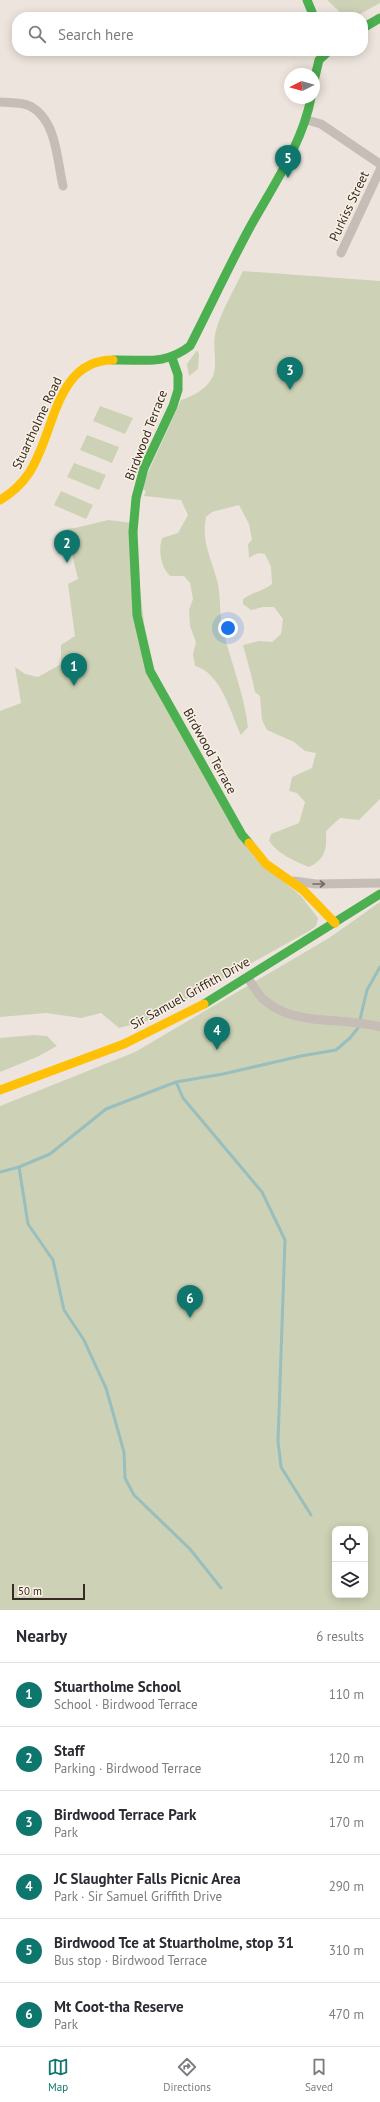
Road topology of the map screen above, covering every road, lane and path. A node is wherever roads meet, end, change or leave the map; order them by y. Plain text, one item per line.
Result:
1 (307, 0) edge
2 (312, 12) edge
3 (380, 18) edge
4 (368, 25) edge
5 (323, 56) edge
6 (317, 68) edge
7 (0, 102) edge
8 (310, 104) edge
9 (307, 120) junction
10 (380, 164) edge
11 (380, 170) edge
12 (63, 186) dead end
13 (341, 253) dead end
14 (172, 358) junction
15 (0, 500) edge
16 (282, 876) junction
17 (380, 883) edge
18 (380, 894) edge
19 (335, 923) junction
20 (248, 978) junction
21 (380, 1027) edge
22 (0, 1090) edge

1 - 2 main road
3 - 4 main road
5 - 6 main road
7 - 12 street
8 - 9 main road
9 - 10 street
9 - 14 main road
11 - 13 street, Purkiss Street
14 - 15 main road, Stuartholme Road
14 - 16 main road, Birdwood Terrace
16 -> 17 street, Birdwood Terrace
16 - 19 main road, Birdwood Terrace
18 - 19 main road, Sir Samuel Griffith Drive
19 - 20 main road, Sir Samuel Griffith Drive
20 - 21 street
20 - 22 main road, Sir Samuel Griffith Drive

